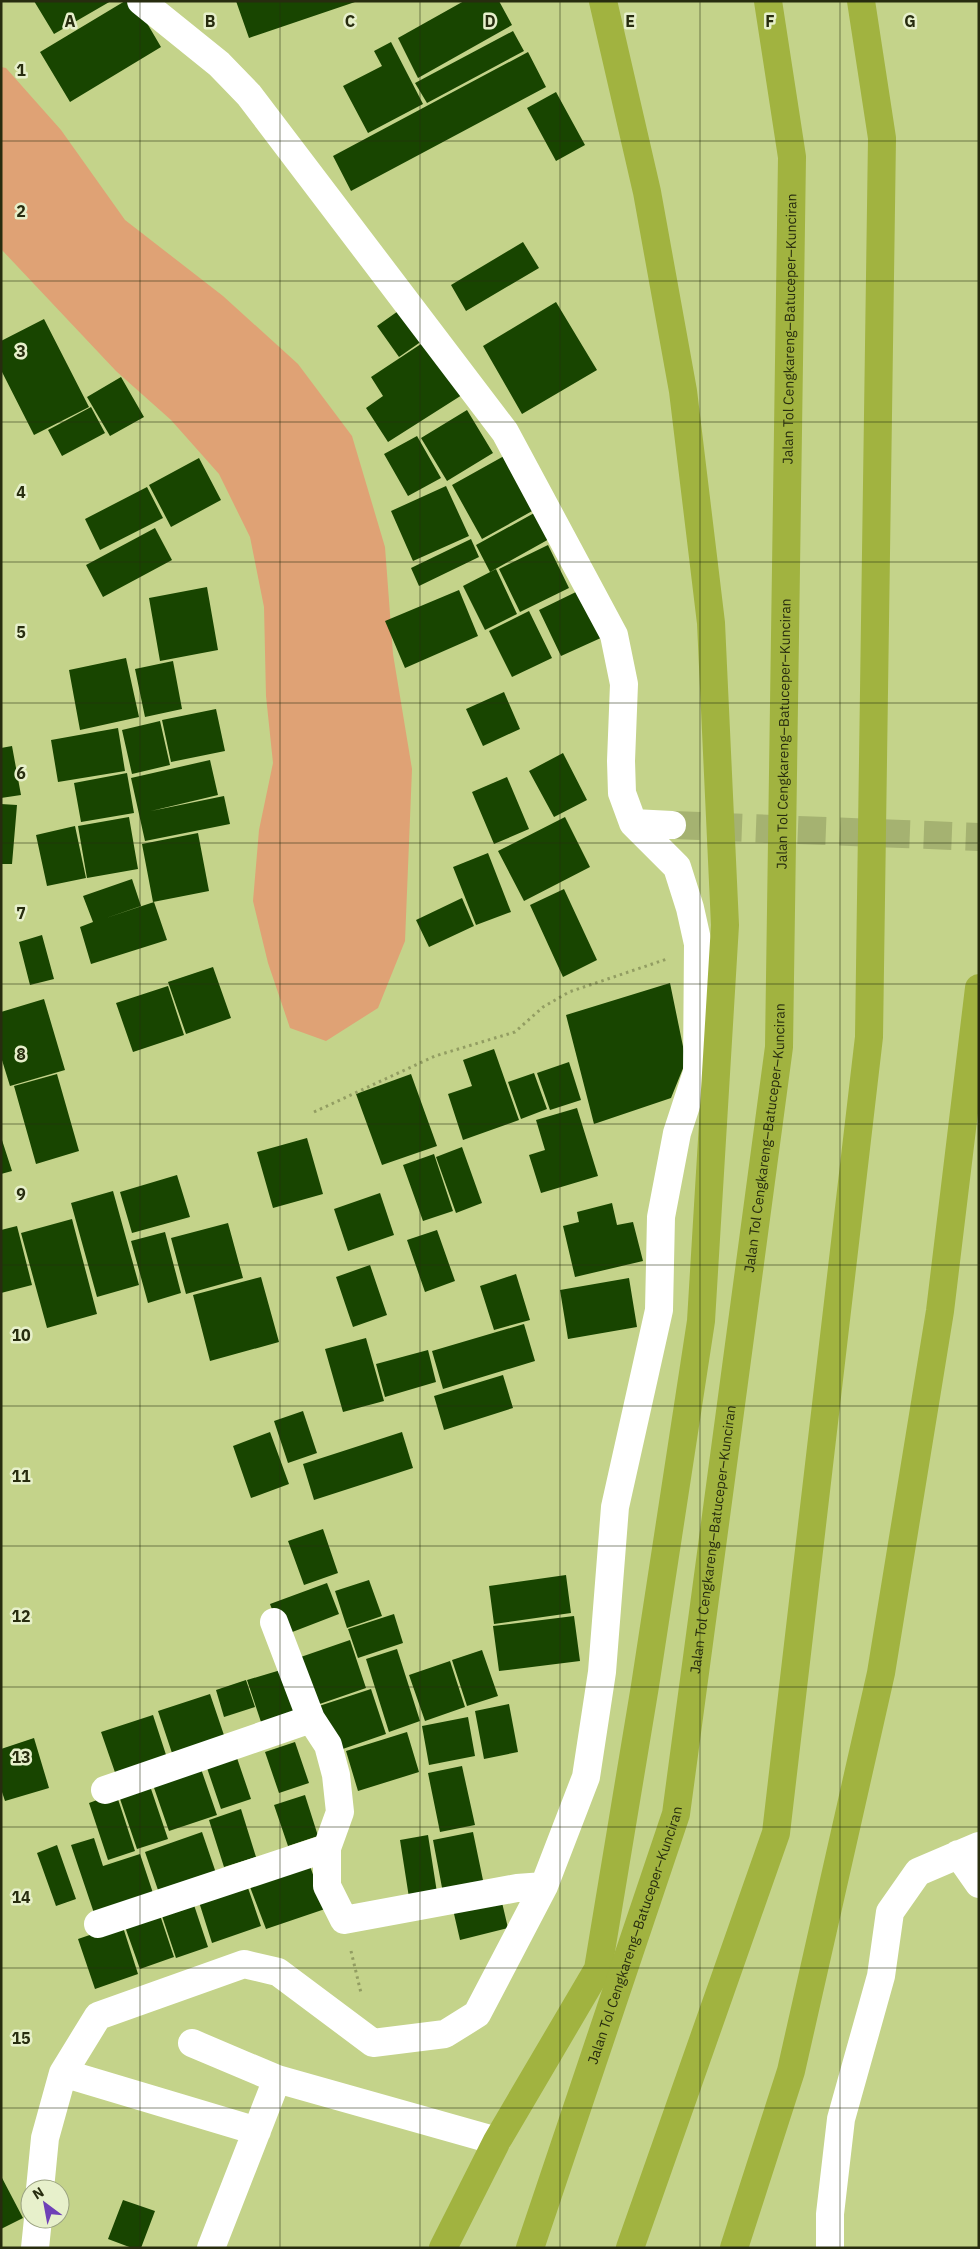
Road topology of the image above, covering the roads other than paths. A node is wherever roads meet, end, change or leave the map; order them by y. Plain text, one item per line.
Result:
1 (141, 1) edge
2 (603, 1) edge
3 (768, 1) edge
4 (861, 1) edge
5 (633, 823) junction
6 (672, 825) tunnel mouth
7 (979, 988) edge
8 (274, 1622) dead end
9 (311, 1719) junction
10 (105, 1790) dead end
11 (327, 1848) junction
12 (969, 1850) edge
13 (979, 1884) edge
14 (544, 1886) junction
15 (98, 1924) dead end
16 (192, 2043) dead end
17 (63, 2073) junction
18 (277, 2079) junction
19 (256, 2131) junction
20 (497, 2141) junction
21 (41, 2179) edge
22 (37, 2229) edge
23 (35, 2248) edge
24 (210, 2248) edge
25 (443, 2248) edge
26 (530, 2248) edge
27 (630, 2248) edge
28 (734, 2248) edge
29 (830, 2248) edge

1 - 5 street
2 - 20 highway
3 - 26 highway, Jalan Tol Cengkareng–Batuceper–Kunciran
4 - 27 highway
5 - 6 street
5 - 14 street
7 - 28 highway
8 - 9 street
9 - 10 street
9 - 11 street
11 - 14 street
11 - 15 street
12 - 13 street
12 - 29 street
14 - 17 street
16 - 18 street
17 - 19 street
17 - 21 street
18 - 19 street
18 - 20 street
19 - 24 street
20 - 25 highway
22 - 23 street

